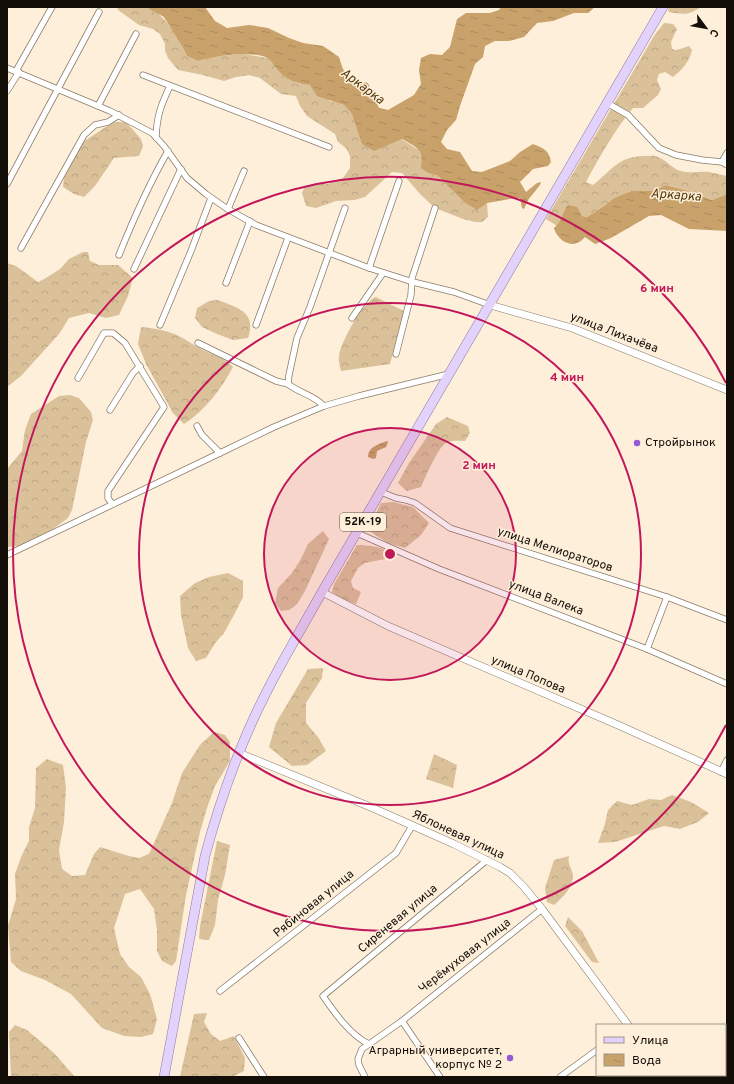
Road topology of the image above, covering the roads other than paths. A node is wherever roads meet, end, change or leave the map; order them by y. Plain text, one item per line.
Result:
1 (52, 7) edge
2 (663, 7) edge
3 (99, 12) dead end
4 (136, 34) dead end
5 (7, 68) edge
6 (17, 72) junction
7 (143, 75) dead end
8 (170, 86) junction
9 (58, 89) junction
10 (7, 91) edge
11 (607, 103) junction
12 (98, 106) junction
13 (119, 115) junction
14 (156, 137) junction
15 (329, 147) dead end
16 (168, 151) junction
17 (727, 153) edge
18 (724, 164) edge
19 (181, 168) junction
20 (244, 171) dead end
21 (399, 181) dead end
22 (7, 184) edge
23 (211, 198) junction
24 (345, 208) dead end
25 (435, 208) dead end
26 (228, 209) junction
27 (250, 221) junction
28 (288, 238) junction
29 (21, 248) dead end
30 (329, 254) junction
31 (119, 255) dead end
32 (369, 268) junction
33 (134, 269) dead end
34 (383, 273) junction
35 (413, 282) junction
36 (226, 283) dead end
37 (490, 305) junction
38 (352, 318) dead end
39 (160, 325) dead end
40 (256, 325) dead end
41 (198, 343) dead end
42 (396, 354) dead end
43 (140, 366) junction
44 (449, 374) junction
45 (78, 378) dead end
46 (288, 384) junction
47 (727, 390) edge
48 (324, 406) junction
49 (110, 410) dead end
50 (197, 426) dead end
51 (220, 452) junction
52 (381, 492) junction
53 (112, 504) junction
54 (357, 533) junction
55 (7, 555) edge
56 (322, 592) junction
57 (667, 596) junction
58 (727, 620) edge
59 (647, 649) junction
60 (727, 684) edge
61 (239, 753) junction
62 (727, 760) edge
63 (724, 773) edge
64 (412, 826) junction
65 (487, 860) junction
66 (542, 909) junction
67 (220, 991) dead end
68 (402, 1021) junction
69 (627, 1024) edge
70 (239, 1038) dead end
71 (369, 1044) junction
72 (596, 1051) edge
73 (568, 1075) edge
74 (164, 1077) edge
75 (264, 1077) edge
76 (365, 1077) edge
77 (440, 1077) edge
78 (560, 1077) edge

1 - 6 street
2 - 11 main road, 52К-19
3 - 9 street
4 - 12 street
5 - 6 street
6 - 9 street
6 - 10 street
7 - 8 street
8 - 14 street
8 - 15 street
9 - 12 street
9 - 22 street
11 - 18 street
11 - 37 main road, 52К-19
12 - 13 street
13 - 14 street
13 - 29 street
14 - 16 street
16 - 19 street
16 - 31 street
17 - 18 street
19 - 23 street
19 - 33 street
20 - 26 street
21 - 32 street
23 - 26 street
23 - 39 street
24 - 30 street
25 - 35 street
26 - 27 street
27 - 28 street
27 - 36 street
28 - 30 street
28 - 40 street
30 - 32 street
30 - 46 street
32 - 34 street
34 - 35 street
34 - 38 street
35 - 37 street
35 - 42 street
37 - 44 main road, 52К-19
37 - 47 street, улица Лихачёва
41 - 46 street
43 - 45 street
43 - 49 street
43 - 53 street
44 - 48 street
44 - 52 main road, 52К-19
46 - 48 street
48 - 51 street
50 - 51 street
51 - 53 street
52 - 54 main road, 52К-19
52 - 57 street, улица Мелиораторов
53 - 55 street
54 - 56 main road, 52К-19
54 - 59 street, улица Валека
56 - 61 main road, 52К-19
56 - 63 street, улица Попова
57 - 58 street, улица Мелиораторов
57 - 59 street
59 - 60 street, улица Валека
61 - 64 street, Яблоневая улица
61 - 74 main road, 52К-19
62 - 63 street
64 - 65 street, Яблоневая улица
64 - 67 street, Рябиновая улица
65 - 66 street, Яблоневая улица
65 - 71 street, Сиреневая улица
66 - 68 street, Черёмуховая улица
66 - 69 street, Яблоневая улица
68 - 71 street, Черёмуховая улица
68 - 77 street
70 - 75 street
71 - 76 street, Черёмуховая улица
72 - 73 street
73 - 78 street

